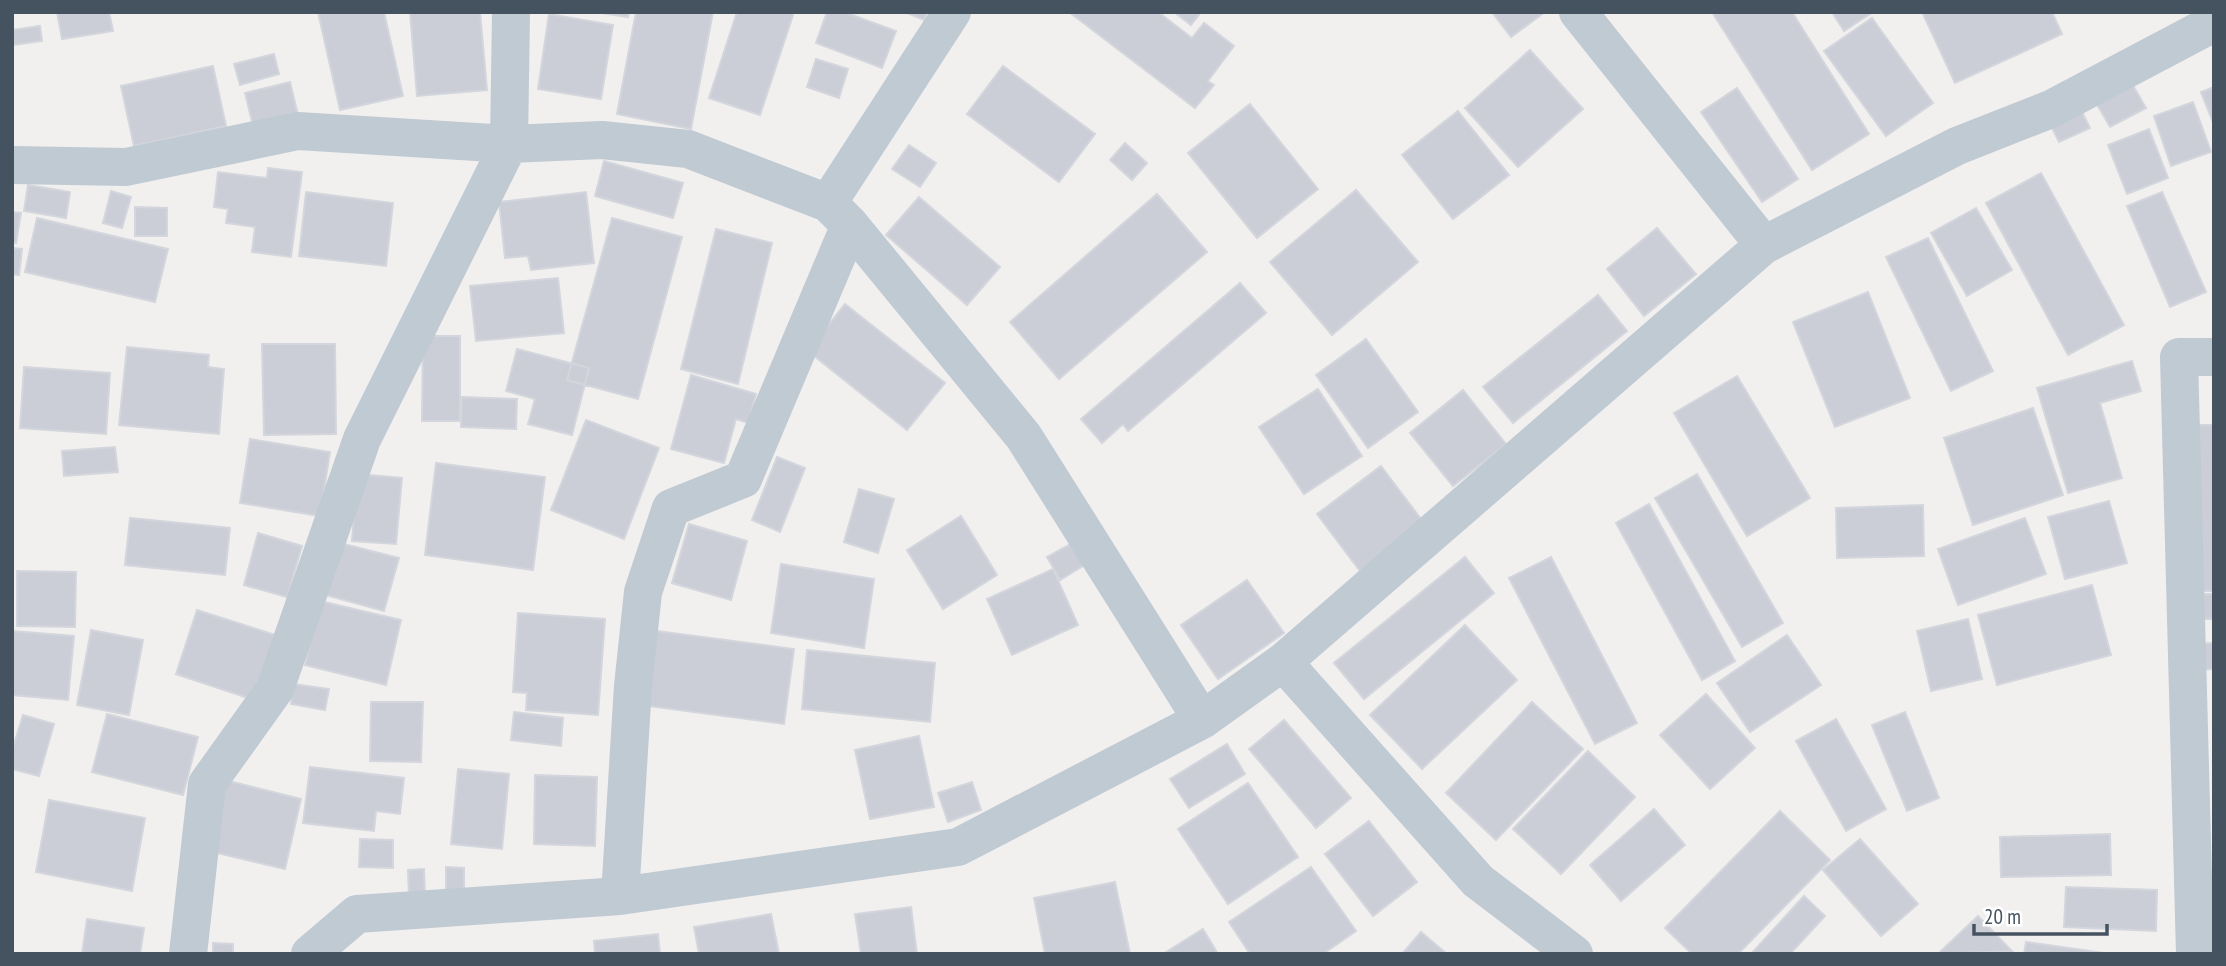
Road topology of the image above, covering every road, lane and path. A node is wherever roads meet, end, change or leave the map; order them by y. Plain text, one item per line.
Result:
1 (511, 12) edge
2 (952, 12) edge
3 (1578, 12) edge
4 (2214, 23) edge
5 (509, 144) junction
6 (12, 166) edge
7 (839, 214) junction
8 (1763, 245) junction
9 (2214, 357) edge
10 (1283, 662) junction
11 (1202, 720) junction
12 (620, 896) junction
13 (188, 954) edge
14 (310, 954) edge
15 (1574, 954) edge
16 (2195, 954) edge

1 - 5 street
2 - 7 street
3 - 8 street
4 - 8 street
5 - 6 street
5 - 7 street
5 - 13 street
7 - 11 street
7 - 12 street
8 - 10 street
9 - 16 street
10 - 11 street
10 - 15 street
11 - 12 street
12 - 14 street

